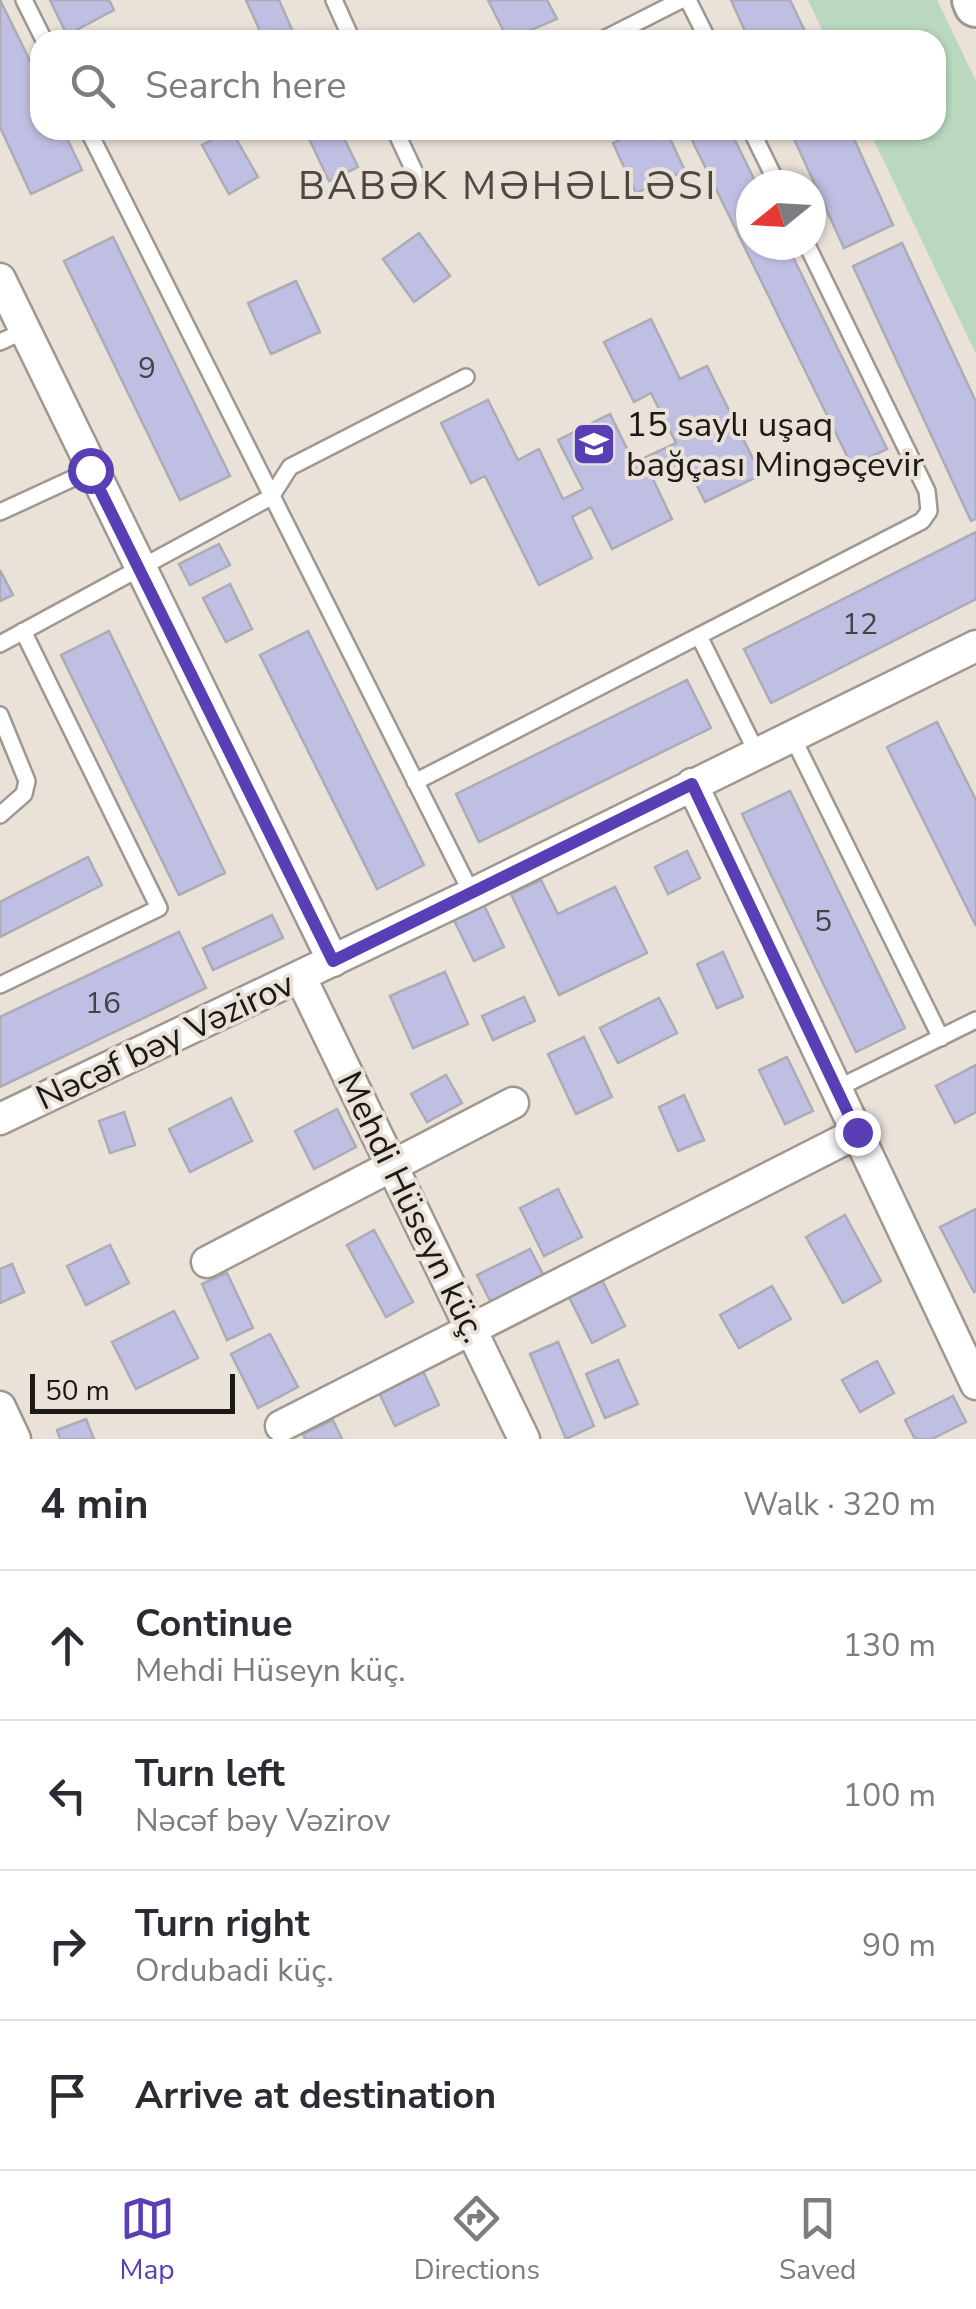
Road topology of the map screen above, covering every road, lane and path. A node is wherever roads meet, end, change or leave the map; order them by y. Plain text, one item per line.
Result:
1 (24, 0) edge
2 (334, 0) edge
3 (685, 0) edge
4 (39, 30) edge
5 (348, 30) edge
6 (623, 30) edge
7 (702, 30) edge
8 (93, 140) edge
9 (399, 140) edge
10 (757, 140) edge
11 (771, 170) edge
12 (417, 177) dead end
13 (814, 260) edge
14 (0, 279) edge
15 (12, 336) edge
16 (466, 377) dead end
17 (90, 470) junction
18 (270, 498) junction
19 (0, 512) edge
20 (137, 568) junction
21 (23, 631) junction
22 (699, 636) junction
23 (0, 644) edge
24 (976, 646) edge
25 (0, 715) edge
26 (792, 736) junction
27 (757, 753) junction
28 (415, 782) junction
29 (692, 784) junction
30 (0, 815) edge
31 (472, 894) junction
32 (333, 961) junction
33 (300, 976) junction
34 (0, 985) edge
35 (976, 1020) edge
36 (941, 1038) junction
37 (836, 1089) junction
38 (513, 1104) dead end
39 (0, 1119) edge
40 (857, 1132) junction
41 (393, 1168) junction
42 (206, 1262) dead end
43 (472, 1330) junction
44 (976, 1384) edge
45 (0, 1407) edge
46 (281, 1426) dead end
47 (15, 1439) edge
48 (524, 1439) edge

1 - 4 lane
2 - 5 lane
3 - 6 lane
3 - 7 lane
8 - 18 lane
9 - 12 lane
10 - 11 lane
13 - 22 lane
14 - 15 street
15 - 17 street
16 - 18 lane
17 - 19 lane
17 - 20 street
18 - 20 lane
18 - 28 lane
20 - 21 lane
20 - 32 street
21 - 23 lane
21 - 34 lane
22 - 27 lane
22 - 28 lane
24 - 26 street, Nəcəf bəy Vəzirov
25 - 30 lane
26 - 27 street, Nəcəf bəy Vəzirov
26 - 36 lane
27 - 29 street, Nəcəf bəy Vəzirov
28 - 31 lane
29 - 31 street, Nəcəf bəy Vəzirov
29 - 37 street
31 - 32 street, Nəcəf bəy Vəzirov
32 - 33 street, Nəcəf bəy Vəzirov
33 - 39 street, Nəcəf bəy Vəzirov
33 - 41 street, Mehdi Hüseyn küç.
35 - 36 lane
36 - 37 lane
37 - 40 street
38 - 41 street
40 - 43 street
40 - 44 street
41 - 42 street
41 - 43 street, Mehdi Hüseyn küç.
43 - 46 street
43 - 48 street, Mehdi Hüseyn küç.
45 - 47 street

